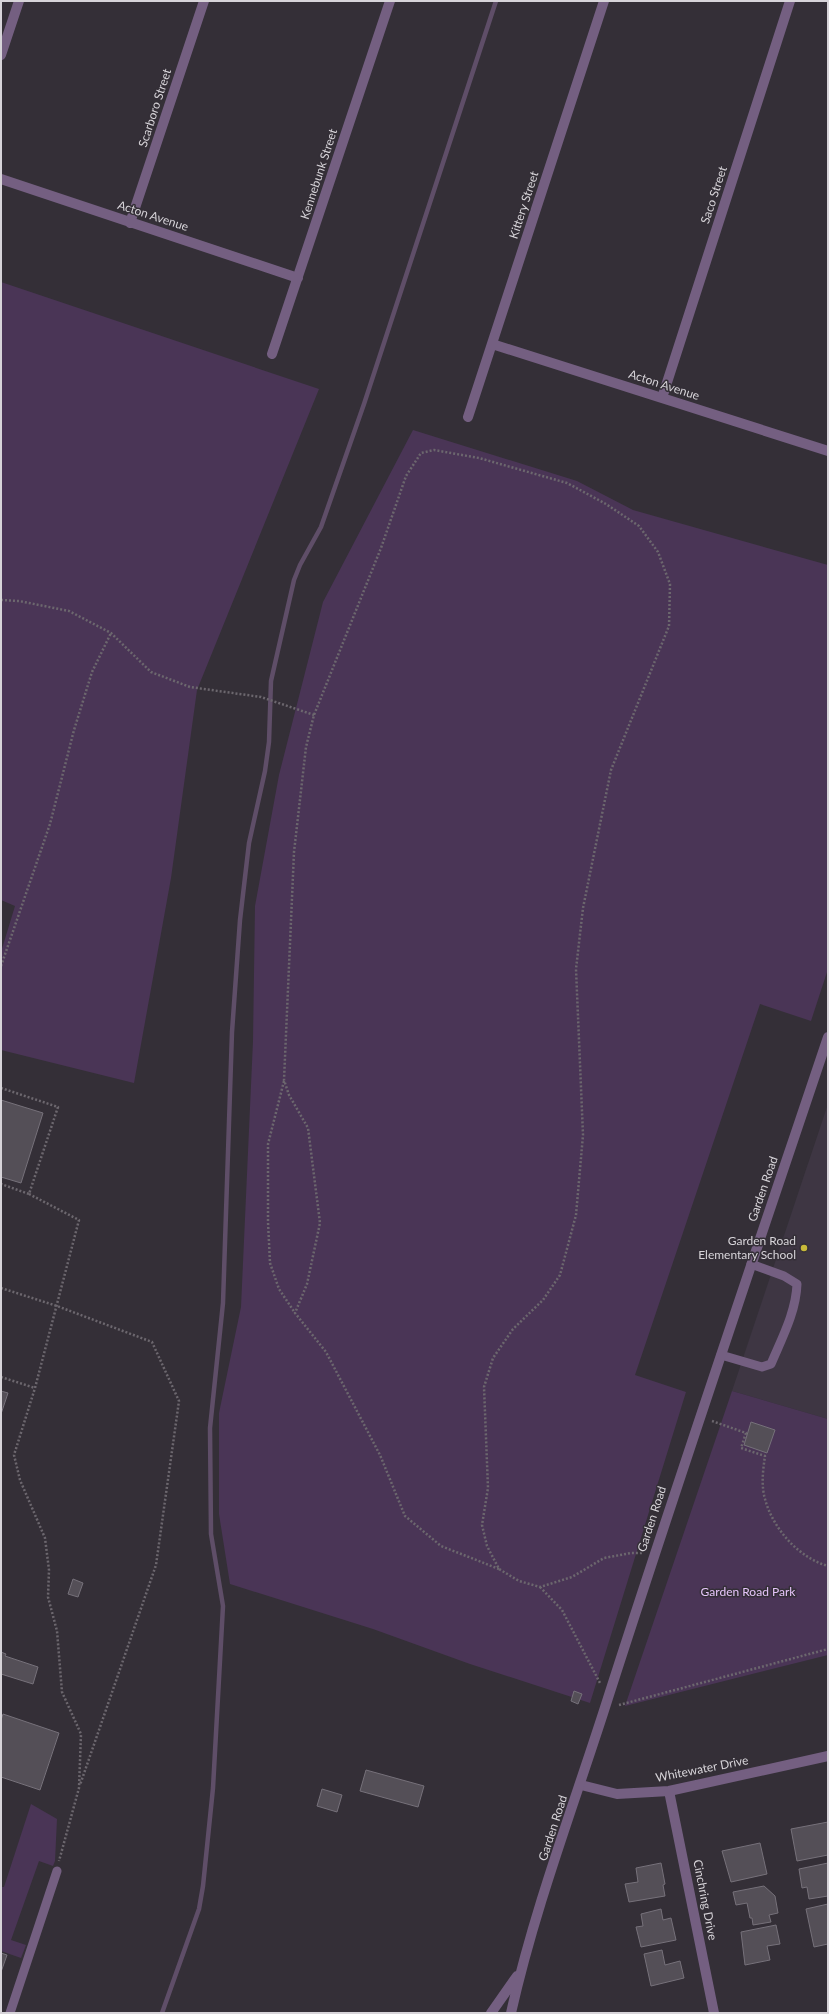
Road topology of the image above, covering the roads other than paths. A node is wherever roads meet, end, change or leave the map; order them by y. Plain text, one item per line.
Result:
1 (19, 1) edge
2 (204, 1) edge
3 (390, 1) edge
4 (604, 1) edge
5 (790, 1) edge
6 (1, 55) edge
7 (1, 179) edge
8 (130, 223) junction
9 (298, 278) junction
10 (492, 344) junction
11 (272, 354) dead end
12 (662, 398) junction
13 (468, 418) dead end
14 (828, 451) edge
15 (828, 1037) edge
16 (751, 1264) junction
17 (721, 1355) junction
18 (828, 1756) edge
19 (580, 1785) junction
20 (669, 1791) junction
21 (57, 1871) road end
22 (520, 1973) junction
23 (10, 2013) edge
24 (491, 2013) edge
25 (511, 2013) edge
26 (714, 2013) edge

1 - 6 street
2 - 8 street, Scarboro Street
3 - 9 street, Kennebunk Street
4 - 10 street, Kittery Street
5 - 12 street, Saco Street
7 - 8 street, Acton Avenue
8 - 9 street, Acton Avenue
9 - 11 street, Kennebunk Street
10 - 12 street, Acton Avenue
10 - 13 street, Kittery Street
12 - 14 street, Acton Avenue
15 - 16 street, Garden Road
16 - 17 street, Garden Road
16 - 17 lane
17 - 19 street, Garden Road
18 - 20 street, Whitewater Drive
19 - 20 street, Whitewater Drive
19 - 22 street, Garden Road
20 - 26 street, Cinchring Drive
21 - 23 lane
22 - 24 street
22 - 25 street, Garden Road

